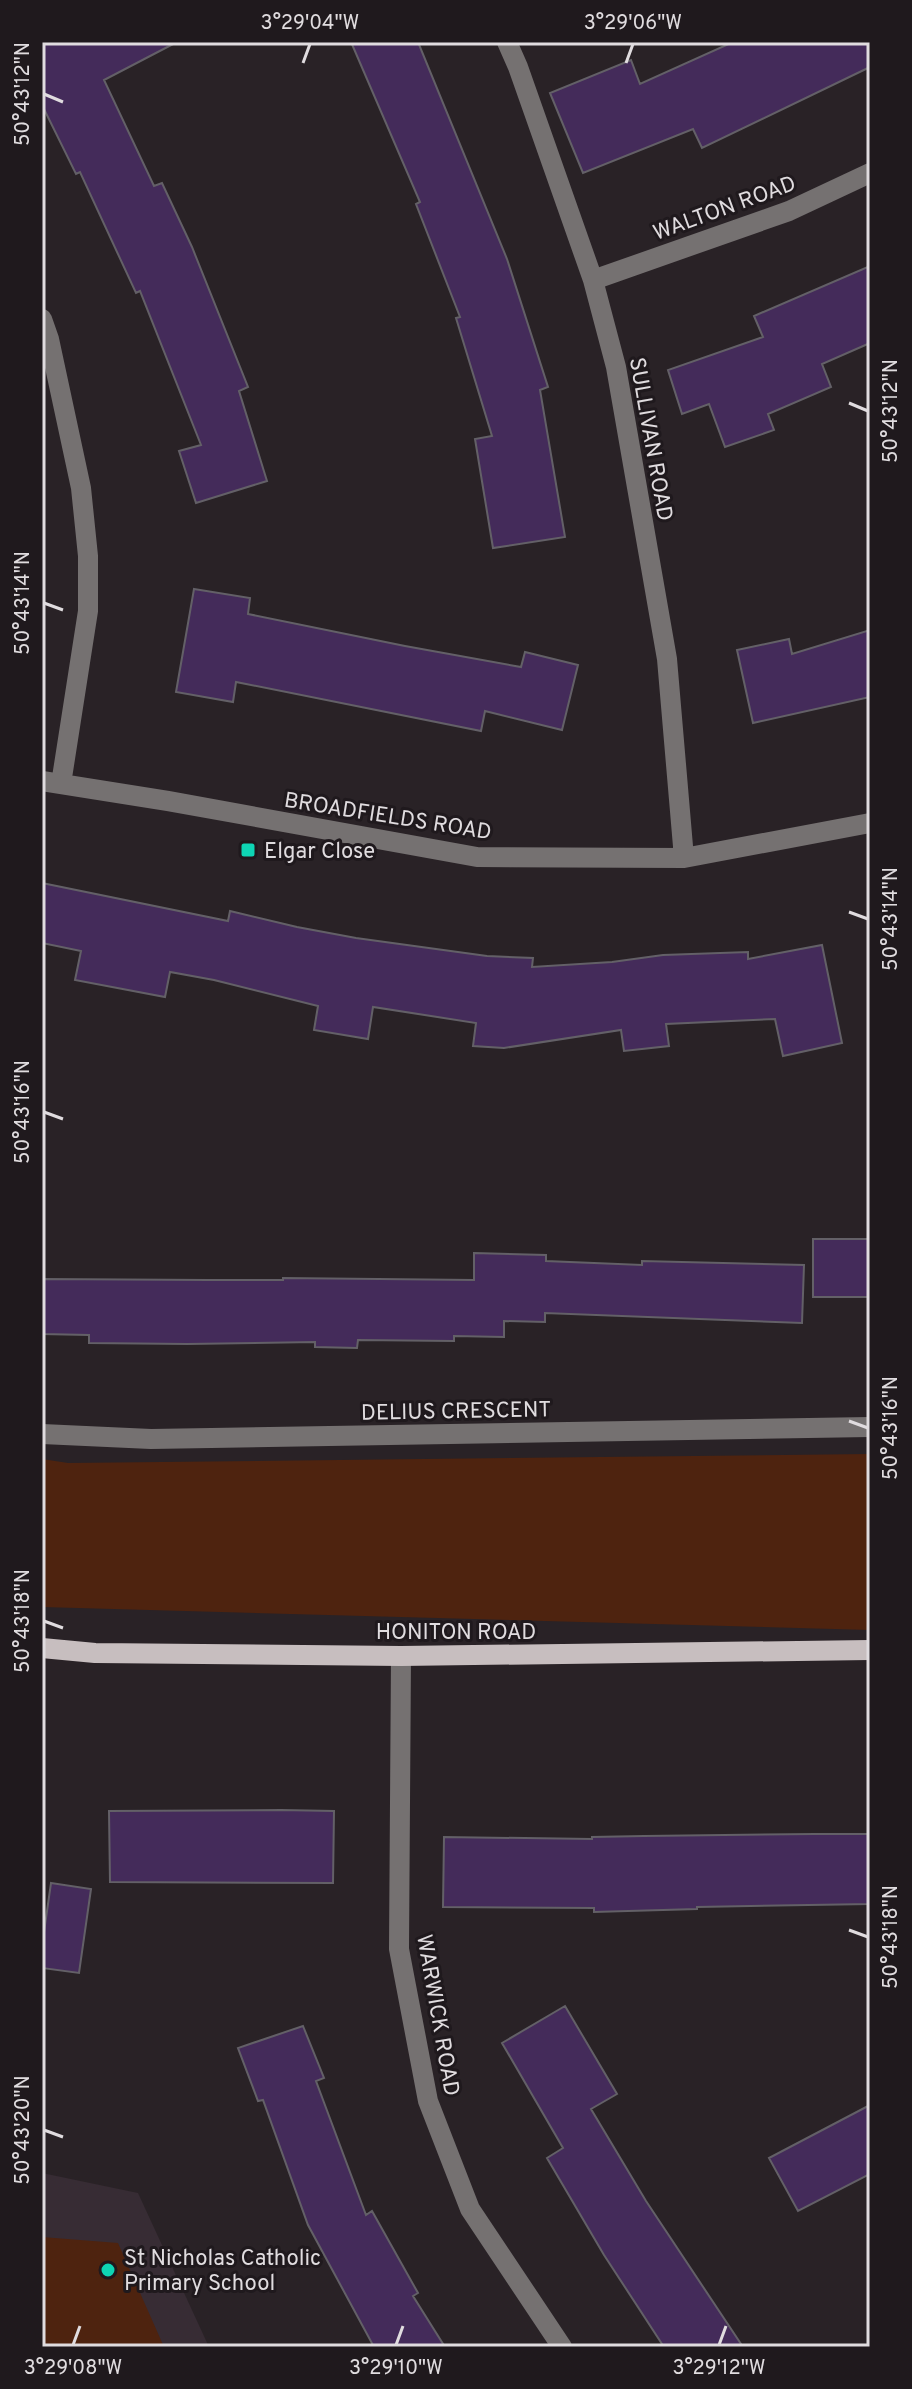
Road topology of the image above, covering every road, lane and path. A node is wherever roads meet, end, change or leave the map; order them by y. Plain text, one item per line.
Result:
1 (507, 42) edge
2 (870, 173) edge
3 (593, 280) junction
4 (42, 319) edge
5 (52, 783) edge
6 (870, 823) edge
7 (684, 858) junction
8 (870, 1427) edge
9 (42, 1434) edge
10 (42, 1648) edge
11 (870, 1650) edge
12 (401, 1656) junction
13 (562, 2347) edge

1 - 3 street, SULLIVAN ROAD
2 - 3 street, WALTON ROAD
3 - 7 street, SULLIVAN ROAD
4 - 5 street
5 - 7 street, BROADFIELDS ROAD
6 - 7 street, BROADFIELDS ROAD
8 - 9 street, DELIUS CRESCENT
10 - 12 main road, HONITON ROAD
11 - 12 main road, HONITON ROAD
12 - 13 street, WARWICK ROAD

